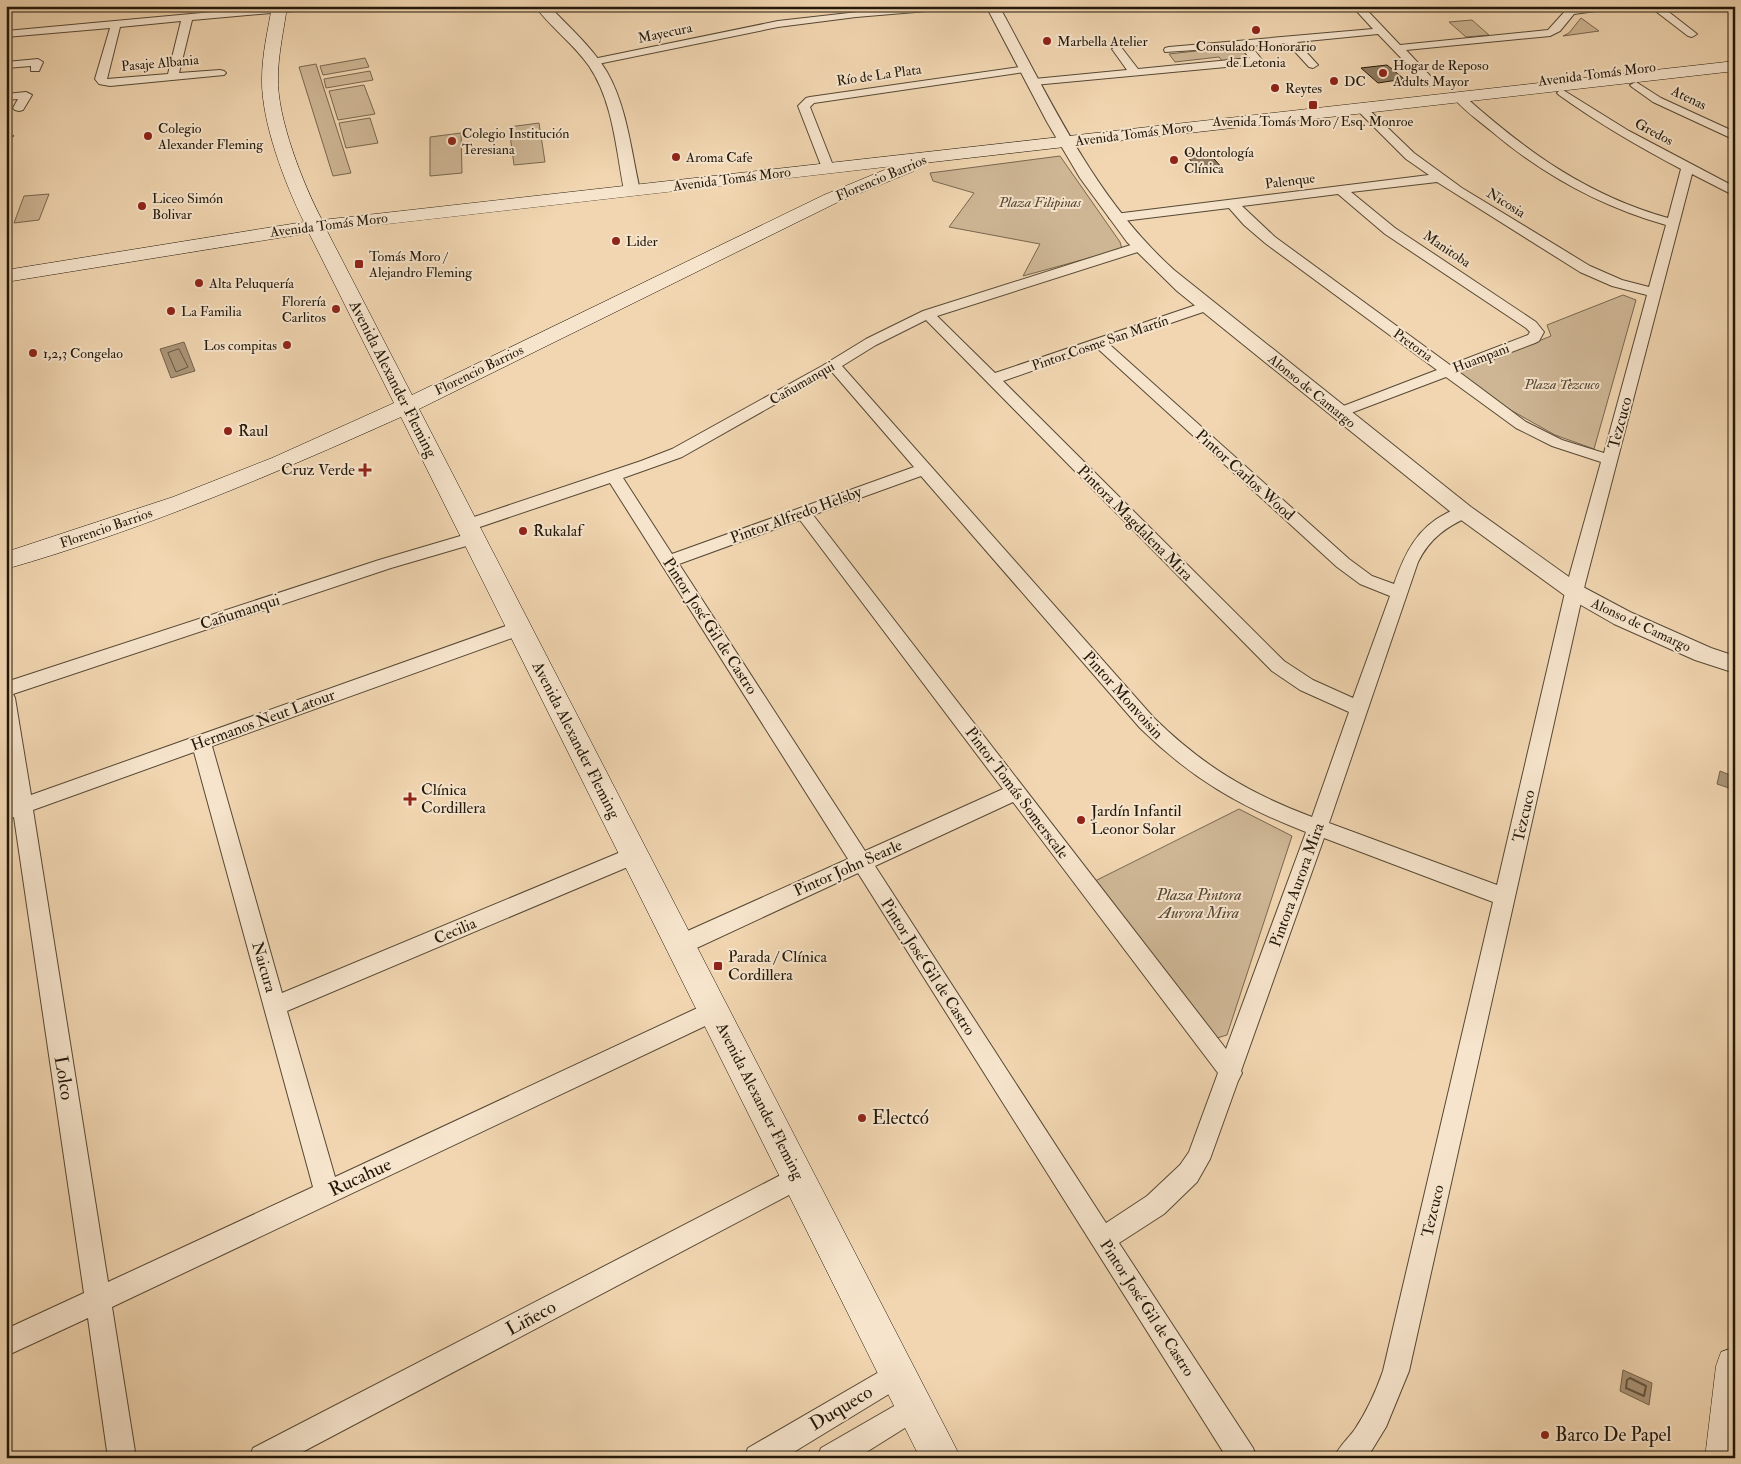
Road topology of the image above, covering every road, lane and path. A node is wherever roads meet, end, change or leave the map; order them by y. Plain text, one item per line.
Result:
1 (346, 6) edge
2 (541, 6) edge
3 (951, 6) edge
4 (992, 6) edge
5 (1357, 6) edge
6 (1610, 6) edge
7 (1654, 6) edge
8 (280, 8) edge
9 (188, 18) junction
10 (116, 24) junction
11 (1381, 31) junction
12 (6, 34) edge
13 (1692, 34) dead end
14 (1289, 39) junction
15 (1242, 43) junction
16 (1398, 48) junction
17 (1117, 49) dead end
18 (1169, 50) dead end
19 (1735, 57) edge
20 (593, 62) junction
21 (6, 65) edge
22 (1313, 65) dead end
23 (1735, 66) edge
24 (35, 69) dead end
25 (1027, 69) junction
26 (1135, 72) junction
27 (220, 73) dead end
28 (1735, 74) edge
29 (172, 77) junction
30 (1552, 79) junction
31 (1034, 82) junction
32 (1431, 83) junction
33 (1636, 85) junction
34 (1563, 93) junction
35 (6, 97) edge
36 (1459, 97) junction
37 (1436, 100) junction
38 (19, 108) dead end
39 (1361, 108) junction
40 (1733, 134) edge
41 (1067, 142) junction
42 (932, 156) junction
43 (891, 161) junction
44 (1688, 167) junction
45 (828, 168) junction
46 (1438, 178) junction
47 (632, 190) junction
48 (1341, 190) junction
49 (1735, 192) edge
50 (830, 199) junction
51 (1232, 203) junction
52 (1115, 218) junction
53 (1673, 223) junction
54 (316, 226) junction
55 (1140, 247) junction
56 (6, 276) edge
57 (1654, 293) junction
58 (1207, 306) junction
59 (928, 314) junction
60 (1537, 332) joint
61 (1099, 343) junction
62 (833, 365) junction
63 (1448, 371) junction
64 (993, 379) junction
65 (407, 406) junction
66 (1338, 413) junction
67 (1610, 460) junction
68 (924, 469) junction
69 (614, 476) junction
70 (1464, 512) junction
71 (803, 513) junction
72 (471, 532) junction
73 (6, 561) edge
74 (669, 561) junction
75 (1575, 592) junction
76 (1400, 593) junction
77 (520, 628) junction
78 (1735, 665) edge
79 (6, 689) edge
80 (6, 698) edge
81 (1359, 708) junction
82 (201, 742) junction
83 (1016, 792) junction
84 (14, 809) edge
85 (1318, 827) junction
86 (635, 855) junction
87 (861, 862) junction
88 (1505, 897) junction
89 (680, 945) junction
90 (275, 1006) junction
91 (714, 1011) junction
92 (1230, 1073) junction
93 (798, 1178) junction
94 (327, 1192) junction
95 (1102, 1239) junction
96 (98, 1300) junction
97 (6, 1343) edge
98 (1735, 1366) edge
99 (898, 1374) junction
100 (915, 1407) junction
101 (122, 1458) edge
102 (263, 1458) edge
103 (758, 1458) edge
104 (831, 1458) edge
105 (940, 1458) edge
106 (1243, 1458) edge
107 (1348, 1458) edge
108 (1725, 1458) edge

1 - 8 street
2 - 20 street
3 - 20 street, Mayecura
4 - 25 street, Alonso de Camargo
5 - 11 street
6 - 16 street
7 - 13 street
8 - 9 street
8 - 54 main road, Avenida Alexander Fleming
9 - 10 street
9 - 29 street
10 - 12 street
10 - 29 street, Pasaje Albania
11 - 14 street
11 - 16 street
14 - 15 street
14 - 22 street
15 - 18 street
15 - 26 street
16 - 32 street
17 - 26 street
19 - 30 main road, Avenida Tomás Moro
20 - 47 street
21 - 24 street
23 - 36 main road, Avenida Tomás Moro
25 - 31 street, Alonso de Camargo
25 - 45 street, Río de La Plata
26 - 31 street
27 - 29 street, Pasaje Albania
28 - 33 main road, Avenida Tomás Moro
30 - 32 main road
30 - 36 main road, Avenida Tomás Moro
31 - 41 street, Alonso de Camargo
32 - 37 main road
33 - 34 main road, Avenida Tomás Moro
33 - 40 street, Atenas
34 - 36 main road, Avenida Tomás Moro
34 - 44 street, Gredos
35 - 38 street
36 - 37 main road, Avenida Tomás Moro
36 - 53 street
37 - 39 main road, Avenida Tomás Moro
39 - 41 main road, Avenida Tomás Moro
39 - 46 street, Nicosia
41 - 42 main road, Avenida Tomás Moro
41 - 52 street, Alonso de Camargo
42 - 43 main road, Avenida Tomás Moro
42 - 50 main road, Florencio Barrios
43 - 45 main road, Avenida Tomás Moro
43 - 50 main road, Florencio Barrios
44 - 49 street, Gredos
44 - 53 street, Tezcuco
45 - 47 main road, Avenida Tomás Moro
46 - 48 street, Palenque
46 - 57 street, Nicosia
47 - 54 main road, Avenida Tomás Moro
48 - 51 street, Palenque
48 - 60 street, Manitoba
50 - 65 main road, Florencio Barrios
51 - 52 street, Palenque
51 - 63 street, Pretoria
52 - 55 street, Alonso de Camargo
53 - 57 street, Tezcuco
54 - 56 main road, Avenida Tomás Moro
54 - 65 main road, Avenida Alexander Fleming
55 - 58 street, Alonso de Camargo
55 - 59 street, Cañumanqui
57 - 67 street, Tezcuco
58 - 61 street, Pintor Cosme San Martín
58 - 66 street, Alonso de Camargo
59 - 62 street, Cañumanqui
59 - 64 street, Pintora Magdalena Mira
60 - 63 street, Huampani
61 - 64 street, Pintor Cosme San Martín
61 - 76 street, Pintor Carlos Wood
62 - 68 street, Pintor Monvoisin
62 - 69 street, Cañumanqui
63 - 66 street, Huampani
63 - 67 street, Pretoria
64 - 81 street, Pintora Magdalena Mira
65 - 72 main road, Avenida Alexander Fleming
65 - 73 main road, Florencio Barrios
66 - 70 street, Alonso de Camargo
67 - 75 street, Tezcuco
68 - 71 street, Pintor Alfredo Helsby
68 - 85 street, Pintor Monvoisin
69 - 72 street, Cañumanqui
69 - 74 street, Pintor José Gil de Castro
70 - 75 street, Alonso de Camargo
70 - 76 street, Pintora Aurora Mira
71 - 74 street, Pintor Alfredo Helsby
71 - 83 street, Pintor Tomás Somerscale
72 - 77 main road, Avenida Alexander Fleming
72 - 79 street, Cañumanqui
74 - 87 street, Pintor José Gil de Castro
75 - 78 street, Alonso de Camargo
75 - 88 street, Tezcuco
76 - 81 street, Pintora Aurora Mira
77 - 82 street, Hermanos Neut Latour
77 - 86 main road, Avenida Alexander Fleming
80 - 84 street, Lolco
81 - 85 street, Pintora Aurora Mira
82 - 84 street, Hermanos Neut Latour
82 - 90 street, Naicura
83 - 87 street, Pintor John Searle
83 - 92 street, Pintor Tomás Somerscale
84 - 96 street, Lolco
85 - 88 street, Pintor Monvoisin
85 - 92 street, Pintora Aurora Mira
86 - 89 main road, Avenida Alexander Fleming
86 - 90 street, Cecilia
87 - 89 street, Pintor John Searle
87 - 95 street, Pintor José Gil de Castro
88 - 107 street, Tezcuco
89 - 91 main road, Avenida Alexander Fleming
90 - 94 street, Naicura
91 - 93 main road, Avenida Alexander Fleming
91 - 94 street, Rucahue
92 - 95 street, Pintora Aurora Mira
93 - 99 main road, Avenida Alexander Fleming
93 - 102 street, Liñeco
94 - 96 street, Rucahue
95 - 106 street, Pintor José Gil de Castro
96 - 97 street, Rucahue
96 - 101 street, Lolco
98 - 108 main road
99 - 100 main road, Avenida Alexander Fleming
99 - 103 street, Duqueco
100 - 104 street
100 - 105 main road, Avenida Alexander Fleming

